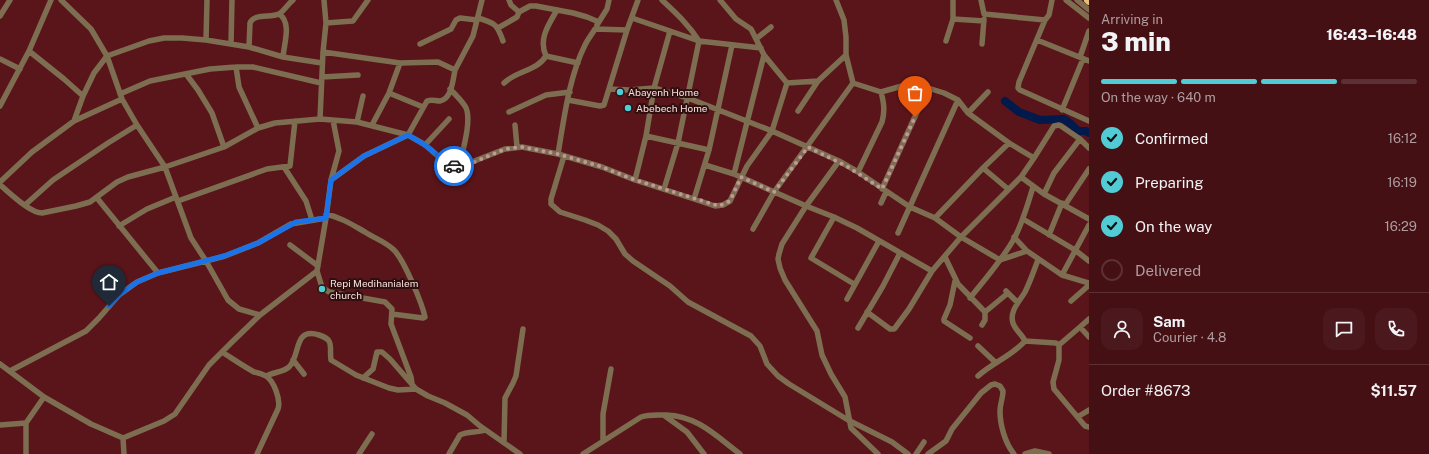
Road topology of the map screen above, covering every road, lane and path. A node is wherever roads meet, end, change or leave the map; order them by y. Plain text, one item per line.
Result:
1 (10, 0) edge
2 (51, 0) edge
3 (61, 0) edge
4 (207, 0) edge
5 (232, 0) edge
6 (292, 0) edge
7 (324, 0) edge
8 (368, 0) edge
9 (482, 0) edge
10 (509, 0) edge
11 (609, 0) edge
12 (638, 0) edge
13 (662, 0) edge
14 (720, 0) edge
15 (836, 0) edge
16 (953, 0) edge
17 (981, 0) edge
18 (1052, 0) edge
19 (1066, 0) edge
20 (1077, 0) edge
21 (558, 10) junction
22 (1089, 10) edge
23 (519, 12) junction
24 (279, 14) junction
25 (984, 14) junction
26 (0, 16) edge
27 (632, 18) junction
28 (1089, 18) edge
29 (478, 19) junction
30 (953, 20) junction
31 (1045, 20) junction
32 (984, 21) junction
33 (599, 22) junction
34 (326, 23) junction
35 (771, 27) dead end
36 (498, 28) junction
37 (595, 29) junction
38 (627, 30) junction
39 (670, 31) junction
40 (1089, 31) edge
41 (756, 39) junction
42 (206, 40) junction
43 (1037, 40) junction
44 (503, 41) dead end
45 (699, 41) junction
46 (946, 41) dead end
47 (232, 44) junction
48 (420, 44) dead end
49 (982, 44) dead end
50 (732, 45) junction
51 (249, 47) junction
52 (761, 48) junction
53 (29, 51) junction
54 (323, 52) junction
55 (764, 55) junction
56 (846, 55) junction
57 (107, 56) junction
58 (546, 56) junction
59 (283, 57) junction
60 (1081, 58) junction
61 (0, 59) edge
62 (1089, 61) edge
63 (322, 63) junction
64 (400, 63) junction
65 (578, 63) junction
66 (236, 67) junction
67 (20, 69) junction
68 (455, 70) junction
69 (186, 74) junction
70 (358, 75) dead end
71 (322, 80) junction
72 (818, 80) junction
73 (504, 83) dead end
74 (787, 83) junction
75 (853, 83) junction
76 (654, 88) junction
77 (928, 88) junction
78 (450, 89) junction
79 (609, 89) junction
80 (570, 92) junction
81 (881, 92) junction
82 (988, 92) dead end
83 (389, 93) junction
84 (83, 96) junction
85 (363, 96) dead end
86 (121, 97) junction
87 (688, 98) junction
88 (568, 100) junction
89 (958, 100) junction
90 (0, 106) edge
91 (423, 107) junction
92 (1062, 110) junction
93 (717, 111) junction
94 (798, 111) dead end
95 (509, 112) dead end
96 (968, 113) junction
97 (320, 119) junction
98 (449, 119) dead end
99 (333, 120) junction
100 (74, 121) junction
101 (295, 121) junction
102 (747, 121) junction
103 (1089, 121) edge
104 (357, 122) junction
105 (137, 125) junction
106 (372, 125) junction
107 (515, 125) dead end
108 (258, 128) junction
109 (772, 131) junction
110 (408, 135) junction
111 (646, 136) junction
112 (1080, 139) junction
113 (678, 143) junction
114 (1008, 143) junction
115 (425, 145) junction
116 (224, 147) junction
117 (517, 147) junction
118 (808, 147) junction
119 (1089, 148) edge
120 (709, 150) junction
121 (558, 154) junction
122 (564, 156) junction
123 (1034, 158) junction
124 (838, 161) junction
125 (705, 165) junction
126 (165, 167) junction
127 (284, 167) junction
128 (459, 167) junction
129 (983, 168) junction
130 (1089, 169) edge
131 (858, 172) junction
132 (734, 174) junction
133 (741, 177) junction
134 (1021, 177) junction
135 (331, 180) junction
136 (635, 180) junction
137 (0, 182) edge
138 (0, 185) edge
139 (1033, 187) junction
140 (664, 189) junction
141 (1008, 189) junction
142 (884, 190) junction
143 (774, 192) junction
144 (1044, 194) junction
145 (97, 198) junction
146 (177, 199) junction
147 (694, 199) junction
148 (881, 203) dead end
149 (1063, 204) junction
150 (25, 205) junction
151 (806, 206) junction
152 (910, 207) junction
153 (326, 216) junction
154 (834, 218) junction
155 (935, 218) junction
156 (1023, 219) junction
157 (1089, 219) edge
158 (312, 220) junction
159 (119, 226) junction
160 (1089, 226) edge
161 (754, 229) dead end
162 (898, 233) dead end
163 (1050, 235) junction
164 (961, 237) junction
165 (1014, 237) junction
166 (879, 242) junction
167 (290, 245) dead end
168 (1075, 250) junction
169 (1027, 251) junction
170 (900, 253) junction
171 (945, 257) junction
172 (1000, 260) junction
173 (1038, 260) junction
174 (206, 261) junction
175 (1089, 261) edge
176 (318, 269) junction
177 (932, 271) junction
178 (158, 273) junction
179 (1062, 275) junction
180 (955, 281) junction
181 (854, 284) junction
182 (1089, 284) edge
183 (847, 298) dead end
184 (970, 298) junction
185 (1071, 300) dead end
186 (1017, 302) junction
187 (867, 312) junction
188 (985, 312) junction
189 (392, 314) junction
190 (260, 315) junction
191 (1089, 319) edge
192 (982, 325) dead end
193 (1080, 327) junction
194 (858, 328) dead end
195 (523, 329) dead end
196 (1089, 337) edge
197 (970, 338) dead end
198 (1025, 341) junction
199 (1058, 345) junction
200 (978, 346) dead end
201 (222, 352) junction
202 (293, 360) junction
203 (995, 362) junction
204 (0, 364) edge
205 (611, 369) dead end
206 (10, 371) junction
207 (304, 374) dead end
208 (267, 376) junction
209 (978, 376) dead end
210 (363, 378) junction
211 (414, 386) junction
212 (44, 397) junction
213 (1089, 410) edge
214 (664, 416) junction
215 (1079, 416) junction
216 (848, 420) junction
217 (26, 424) junction
218 (0, 425) edge
219 (1089, 427) edge
220 (485, 430) junction
221 (372, 434) dead end
222 (123, 438) junction
223 (504, 442) junction
224 (603, 442) junction
225 (924, 442) dead end
226 (26, 454) edge
227 (124, 454) edge
228 (257, 454) edge
229 (359, 454) edge
230 (449, 454) edge
231 (520, 454) edge
232 (583, 454) edge
233 (704, 454) edge
234 (740, 454) edge
235 (878, 454) edge
236 (908, 454) edge
237 (916, 454) edge
238 (928, 454) edge
239 (1014, 454) edge
240 (1025, 454) edge
241 (1049, 454) edge

1 - 26 street
2 - 53 street
3 - 57 street
4 - 42 street
5 - 47 street
6 - 24 street
7 - 34 street
8 - 34 street
9 - 29 street
10 - 23 street
11 - 33 street
12 - 27 street
13 - 45 street
14 - 41 street
15 - 56 street
16 - 30 street
17 - 25 street
18 - 31 street
19 - 28 street
20 - 22 street
21 - 23 street
21 - 33 street
21 - 58 street
23 - 36 street
24 - 51 street
24 - 59 street
25 - 31 street
25 - 32 street
27 - 38 street
27 - 39 street
29 - 36 street
29 - 48 street
29 - 68 street
30 - 32 street
30 - 46 street
31 - 43 street
32 - 49 street
33 - 37 street
34 - 54 street
35 - 41 street
36 - 44 street
37 - 38 street
37 - 65 street
38 - 79 street
39 - 45 street
39 - 76 street
40 - 60 street
41 - 52 street
42 - 47 street
42 - 57 street
43 - 60 street
43 - 92 street
45 - 50 street
45 - 87 street
47 - 51 street
50 - 52 street
50 - 93 street
51 - 59 street
52 - 55 street
53 - 67 street
53 - 84 street
54 - 63 street
54 - 64 street
55 - 74 street
55 - 102 street
56 - 72 street
56 - 75 street
57 - 84 street
57 - 86 street
58 - 65 street
58 - 73 street
59 - 63 street
60 - 62 street
60 - 92 street
61 - 67 street
63 - 71 street
64 - 68 street
64 - 83 street
65 - 80 street
66 - 69 street
66 - 71 street
66 - 108 street
67 - 90 street
68 - 78 street
69 - 86 street
69 - 116 street
70 - 71 street
71 - 97 street
72 - 74 street
72 - 94 street
74 - 109 street
75 - 81 street
75 - 118 street
76 - 79 street
76 - 87 street
76 - 111 street
77 - 81 street
77 - 89 street
77 - 142 street
78 - 91 street
78 - 128 street
79 - 88 street
80 - 88 street
80 - 95 street
81 - 131 street
82 - 96 street
83 - 91 street
83 - 106 street
84 - 100 street
85 - 104 street
86 - 100 street
86 - 105 street
87 - 93 street
87 - 113 street
88 - 121 street
89 - 96 street
89 - 152 street
91 - 110 street
92 - 103 street
93 - 102 street
93 - 120 street
96 - 114 street
97 - 99 street
97 - 101 street
98 - 115 street
99 - 104 street
99 - 135 street
100 - 137 street
101 - 108 street
101 - 127 street
102 - 109 street
102 - 132 street
104 - 106 street
105 - 126 street
105 - 150 street
106 - 110 street
107 - 117 street
108 - 116 street
109 - 118 street
109 - 133 street
110 - 115 street
110 - 135 street
111 - 113 street
111 - 136 street
112 - 119 street
112 - 123 street
112 - 144 street
113 - 120 street
113 - 140 street
114 - 123 street
114 - 129 street
115 - 128 street
116 - 126 street
117 - 121 street
117 - 128 street
118 - 124 street
118 - 143 street
120 - 125 street
121 - 122 street
122 - 136 street
122 - 216 street
123 - 134 street
124 - 131 street
124 - 151 street
125 - 132 street
125 - 147 street
126 - 145 street
126 - 146 street
127 - 146 street
127 - 158 street
129 - 141 street
129 - 155 street
130 - 149 street
131 - 142 street
132 - 133 street
133 - 143 street
133 - 147 street
134 - 139 street
134 - 141 street
135 - 153 street
136 - 140 street
138 - 150 street
139 - 144 street
139 - 156 street
140 - 147 street
141 - 164 street
142 - 148 street
142 - 152 street
143 - 151 street
143 - 161 street
144 - 149 street
145 - 150 street
145 - 159 street
146 - 159 street
146 - 174 street
149 - 157 street
149 - 163 street
151 - 154 street
151 - 216 street
152 - 155 street
152 - 162 street
153 - 158 street
153 - 176 street
153 - 189 street
154 - 166 street
154 - 181 street
155 - 164 street
156 - 163 street
156 - 165 street
158 - 174 street
159 - 178 street
160 - 168 street
163 - 168 street
164 - 171 street
164 - 172 street
165 - 169 street
165 - 172 street
166 - 170 street
166 - 181 street
167 - 176 street
168 - 175 street
168 - 179 street
169 - 172 street
169 - 173 street
170 - 177 street
170 - 187 street
171 - 177 street
171 - 180 street
172 - 184 street
173 - 179 street
173 - 186 street
174 - 178 street
174 - 190 street
176 - 189 street
176 - 190 street
177 - 187 street
178 - 206 street
179 - 182 street
180 - 184 street
180 - 197 street
181 - 183 street
182 - 185 street
184 - 188 street
186 - 188 street
186 - 198 street
187 - 194 street
188 - 192 street
189 - 211 street
190 - 201 street
191 - 193 street
193 - 196 street
193 - 199 street
195 - 223 street
198 - 199 street
198 - 203 street
199 - 215 street
200 - 203 street
201 - 208 street
201 - 222 street
202 - 207 street
202 - 208 street
202 - 210 street
203 - 209 street
204 - 206 street
205 - 224 street
206 - 212 street
208 - 228 street
210 - 211 street
210 - 211 street
211 - 220 street
212 - 217 street
212 - 222 street
213 - 215 street
214 - 224 street
214 - 233 street
214 - 234 street
215 - 219 street
216 - 235 street
216 - 236 street
217 - 218 street
217 - 226 street
220 - 223 street
220 - 230 street
221 - 229 street
222 - 227 street
223 - 231 street
224 - 232 street
225 - 237 street
238 - 239 street
240 - 241 street

